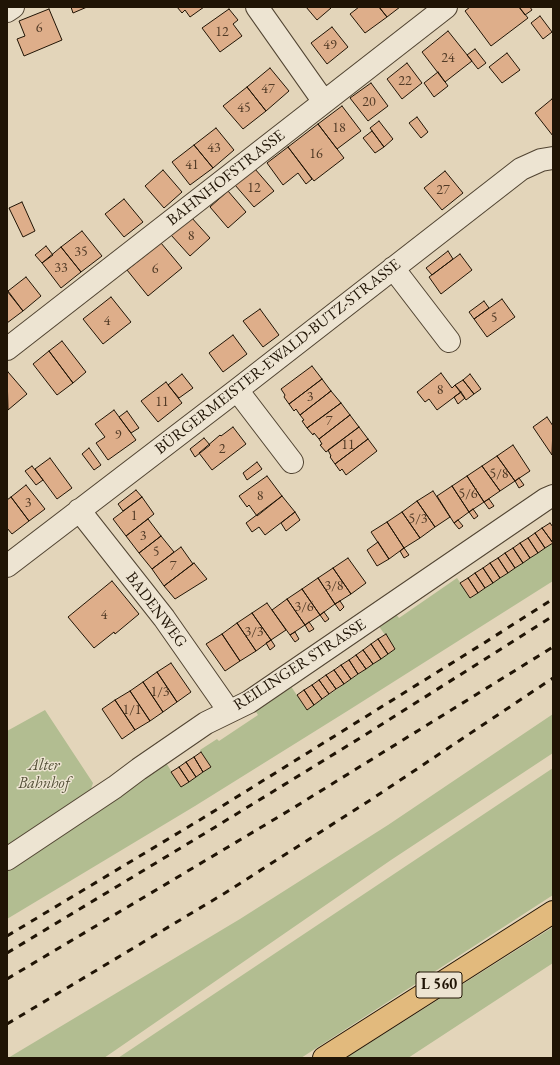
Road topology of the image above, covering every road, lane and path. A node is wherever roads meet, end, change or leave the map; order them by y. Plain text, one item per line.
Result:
1 (13, 7) edge
2 (256, 7) edge
3 (446, 7) edge
4 (7, 11) edge
5 (324, 102) junction
6 (553, 158) edge
7 (393, 268) junction
8 (449, 341) dead end
9 (7, 349) edge
10 (237, 390) junction
11 (292, 462) dead end
12 (553, 496) edge
13 (79, 510) junction
14 (7, 566) edge
15 (229, 712) junction
16 (7, 860) edge
17 (553, 912) edge
18 (324, 1058) edge

1 - 4 street
2 - 5 street
3 - 5 street, BAHNHOFSTRASSE
5 - 9 street, BAHNHOFSTRASSE
6 - 7 street, BÜRGERMEISTER-EWALD-BUTZ-STRASSE
7 - 8 street
7 - 10 street, BÜRGERMEISTER-EWALD-BUTZ-STRASSE
10 - 11 street
10 - 13 street, BÜRGERMEISTER-EWALD-BUTZ-STRASSE
12 - 15 street, REILINGER STRASSE
13 - 14 street, BÜRGERMEISTER-EWALD-BUTZ-STRASSE
13 - 15 street, BADENWEG
15 - 16 street, REILINGER STRASSE
17 - 18 main road, L 560

